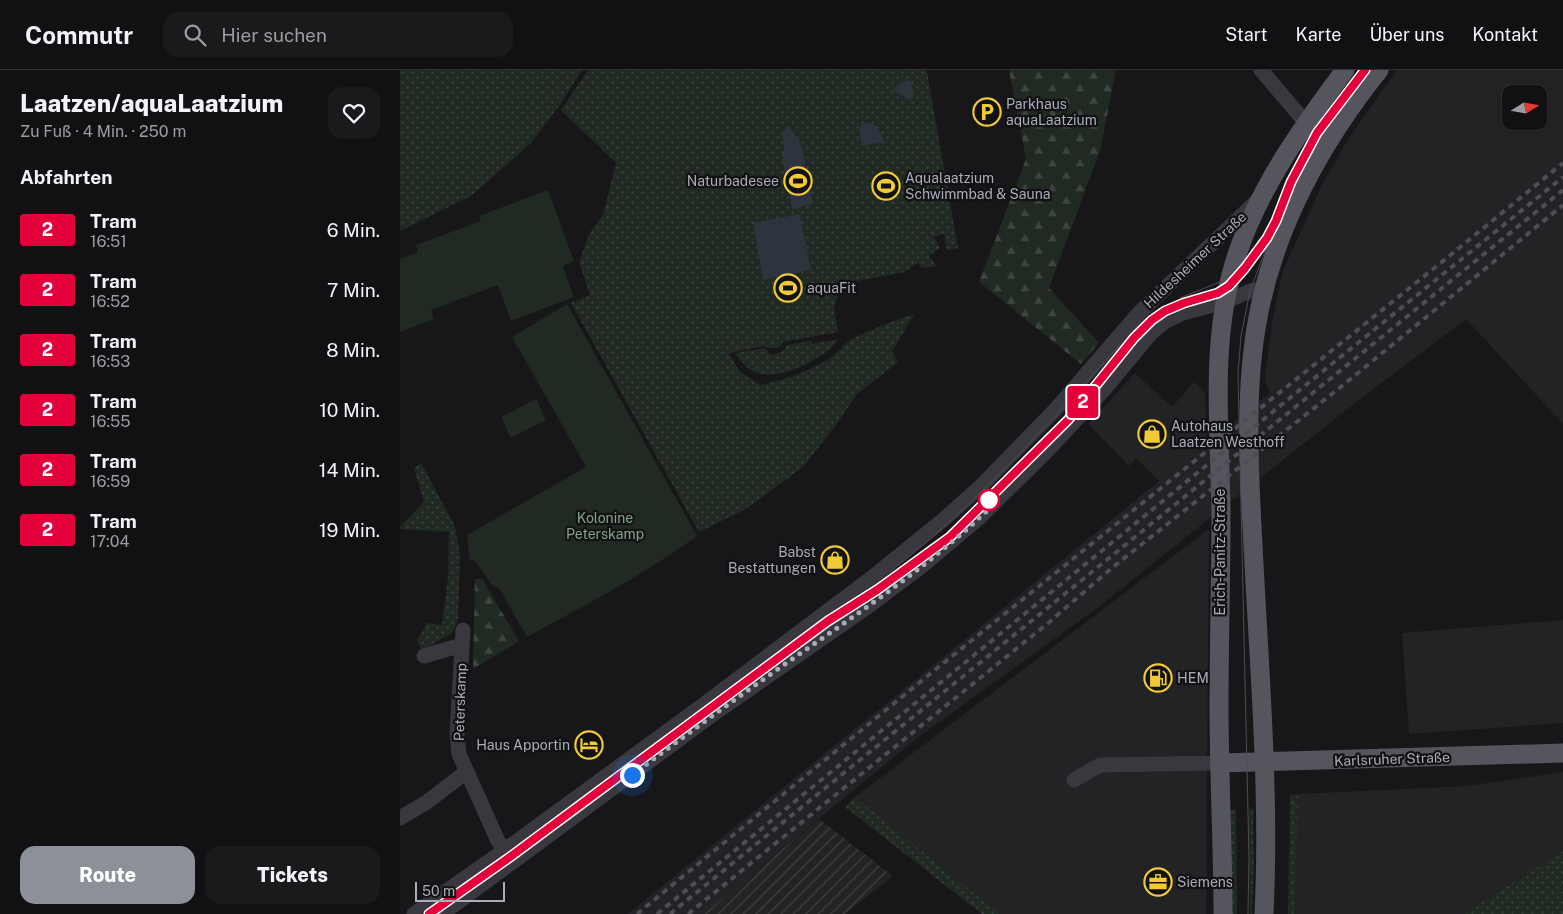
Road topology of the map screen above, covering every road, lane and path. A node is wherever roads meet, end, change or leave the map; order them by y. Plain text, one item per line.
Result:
1 (1261, 70) edge
2 (1345, 70) edge
3 (1379, 70) edge
4 (1306, 123) junction
5 (1261, 197) junction
6 (1266, 288) junction
7 (1226, 302) junction
8 (424, 656) dead end
9 (1563, 753) edge
10 (1264, 762) junction
11 (1220, 763) junction
12 (466, 772) junction
13 (1074, 780) dead end
14 (400, 818) edge
15 (505, 850) junction
16 (514, 862) junction
17 (414, 914) edge
18 (442, 914) edge
19 (1223, 914) edge
20 (1264, 914) edge

1 - 4 street
2 - 4 main road, Hildesheimer Straße
3 - 6 main road
4 - 5 main road, Hildesheimer Straße
5 - 7 main road, Erich-Panitz-Straße
5 - 15 street, Hildesheimer Straße
6 - 7 street, Hildesheimer Straße
6 - 10 main road
7 - 11 main road, Erich-Panitz-Straße
7 - 16 street, Hildesheimer Straße
8 - 12 street, Peterskamp
9 - 10 main road, Karlsruher Straße
10 - 11 main road, Karlsruher Straße
10 - 20 main road
11 - 13 street
11 - 19 main road, Erich-Panitz-Straße
12 - 14 street
12 - 15 street, Peterskamp
15 - 16 street, Peterskamp
15 - 17 street, Hildesheimer Straße
16 - 18 street, Hildesheimer Straße

